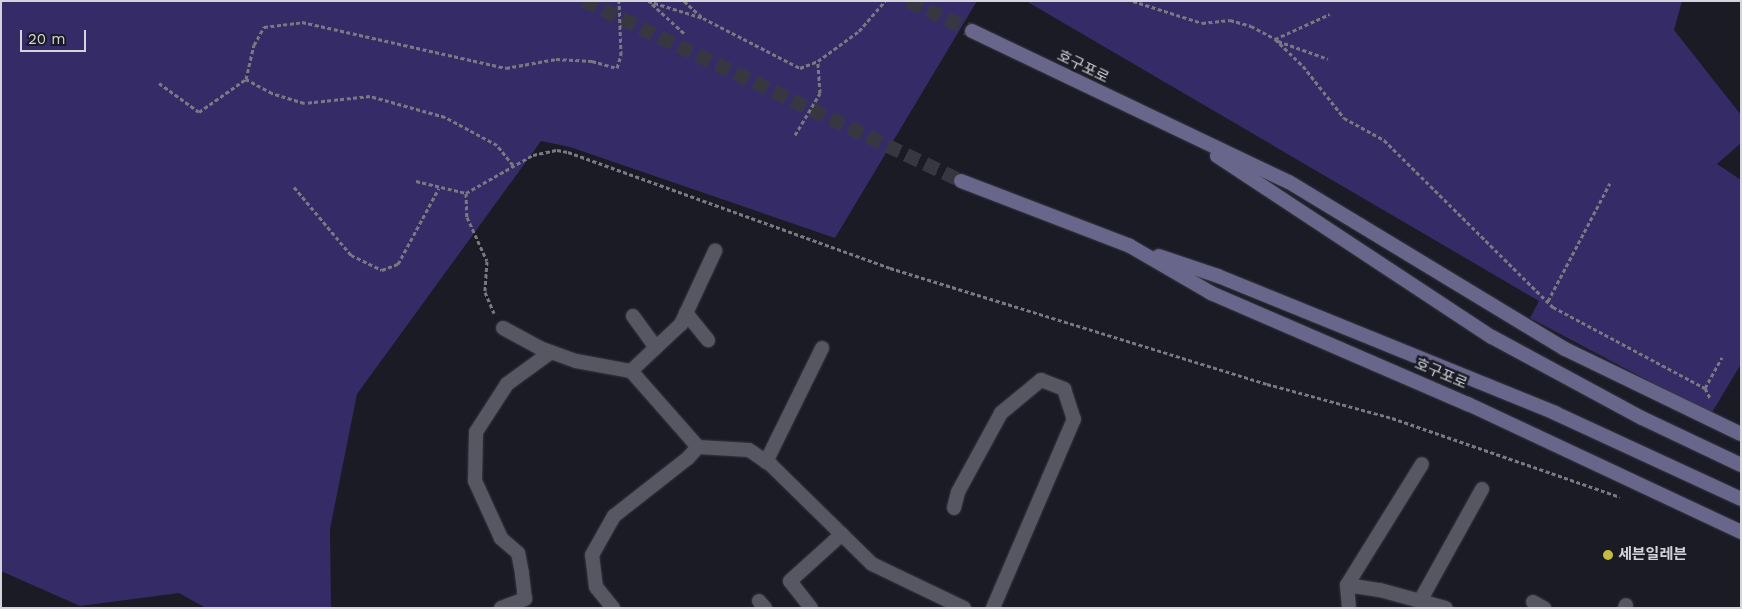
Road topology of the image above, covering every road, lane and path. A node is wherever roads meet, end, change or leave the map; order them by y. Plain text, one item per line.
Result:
1 (619, 1) edge
2 (684, 1) edge
3 (885, 1) edge
4 (1133, 1) edge
5 (650, 2) edge
6 (1330, 14) dead end
7 (703, 18) junction
8 (972, 31) tunnel mouth
9 (686, 34) dead end
10 (1275, 40) junction
11 (1328, 59) dead end
12 (818, 61) junction
13 (246, 79) junction
14 (159, 83) dead end
15 (1180, 131) junction
16 (795, 135) dead end
17 (513, 165) junction
18 (961, 180) tunnel mouth
19 (416, 181) dead end
20 (1610, 183) dead end
21 (294, 187) dead end
22 (440, 188) junction
23 (466, 192) junction
24 (1130, 246) junction
25 (715, 251) dead end
26 (1548, 301) junction
27 (686, 313) junction
28 (633, 316) dead end
29 (503, 328) joint
30 (708, 340) dead end
31 (656, 348) junction
32 (822, 348) dead end
33 (550, 352) junction
34 (1722, 357) dead end
35 (631, 371) junction
36 (1705, 388) junction
37 (1712, 401) dead end
38 (1741, 434) edge
39 (698, 446) junction
40 (766, 462) junction
41 (1422, 464) dead end
42 (1741, 465) edge
43 (1482, 489) dead end
44 (1622, 498) dead end
45 (1741, 499) edge
46 (954, 508) dead end
47 (1741, 532) edge
48 (842, 534) junction
49 (1347, 585) junction
50 (1420, 601) junction
51 (501, 608) edge
52 (613, 608) edge
53 (811, 608) edge
54 (964, 608) edge
55 (993, 608) edge
56 (1349, 608) edge
57 (1446, 608) edge

1 - 13 path
2 - 7 path
3 - 12 path
4 - 10 path
5 - 7 path
5 - 9 path
6 - 10 path
7 - 12 path
8 - 15 main road, 호구포로
10 - 11 path
10 - 26 path
12 - 16 path
13 - 14 path
13 - 17 path
15 - 38 main road, 호구포로
15 - 42 main road, 호구포로
17 - 23 path
17 - 44 path
18 - 24 main road, 호구포로
19 - 22 path
20 - 26 path
21 - 22 path
22 - 23 path
23 - 29 path
24 - 45 main road, 호구포로
24 - 47 main road, 호구포로
25 - 27 street
26 - 36 path
27 - 30 street
27 - 31 street
28 - 31 street
29 - 33 street
31 - 35 street
32 - 40 street
33 - 35 street
33 - 51 street
34 - 36 path
35 - 39 street
36 - 37 path
39 - 40 street
39 - 52 street
40 - 48 street
41 - 49 street
43 - 50 street
46 - 55 street
48 - 53 street
48 - 54 street
49 - 50 street
49 - 56 street
50 - 57 street

